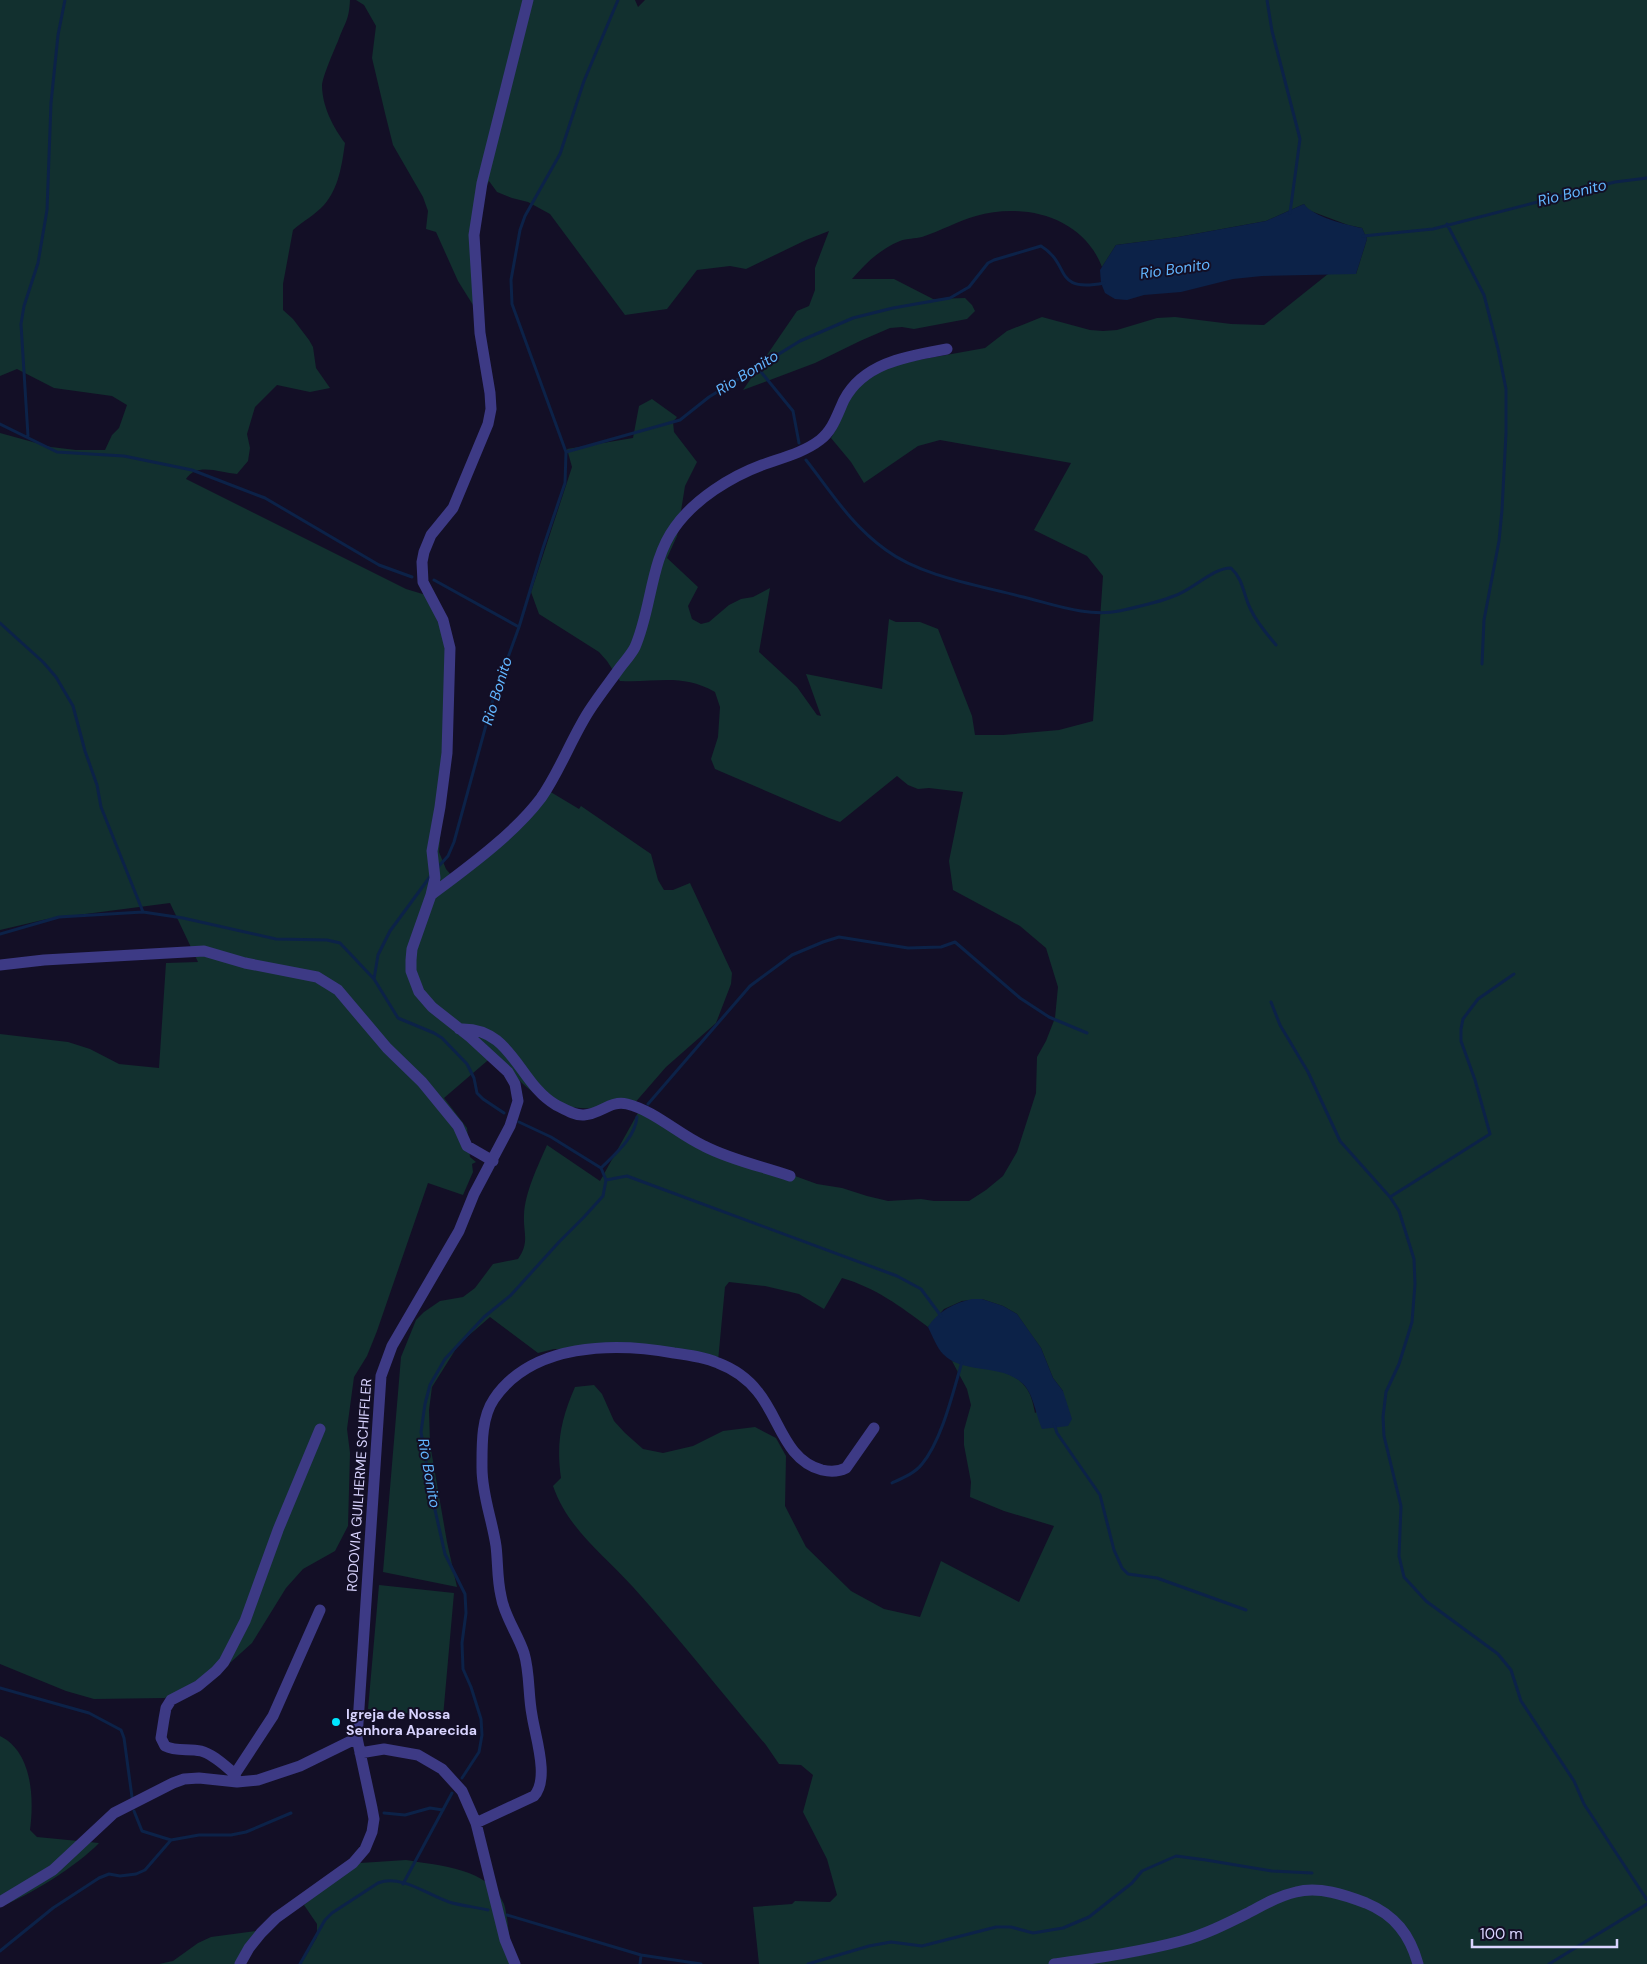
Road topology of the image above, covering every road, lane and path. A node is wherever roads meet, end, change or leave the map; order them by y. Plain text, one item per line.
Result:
1 (528, 0) edge
2 (947, 349) dead end
3 (431, 895) junction
4 (0, 965) edge
5 (459, 1029) junction
6 (493, 1161) junction
7 (790, 1176) dead end
8 (874, 1428) dead end
9 (320, 1429) dead end
10 (320, 1610) dead end
11 (357, 1738) junction
12 (360, 1753) junction
13 (236, 1778) junction
14 (476, 1823) junction
15 (0, 1902) edge
16 (514, 1963) edge
17 (240, 1964) edge
18 (1054, 1964) edge
19 (1418, 1964) edge

1 - 3 street, RODOVIA GUILHERME SCHIFFLER
2 - 3 street
3 - 5 street, RODOVIA GUILHERME SCHIFFLER
4 - 6 street
5 - 6 street, RODOVIA GUILHERME SCHIFFLER
5 - 7 street
6 - 11 street, RODOVIA GUILHERME SCHIFFLER
8 - 14 street
9 - 13 street
10 - 13 street
11 - 12 street, RODOVIA GUILHERME SCHIFFLER
11 - 13 street
12 - 14 street
12 - 17 street, RODOVIA GUILHERME SCHIFFLER
13 - 15 street
14 - 16 street
18 - 19 street

